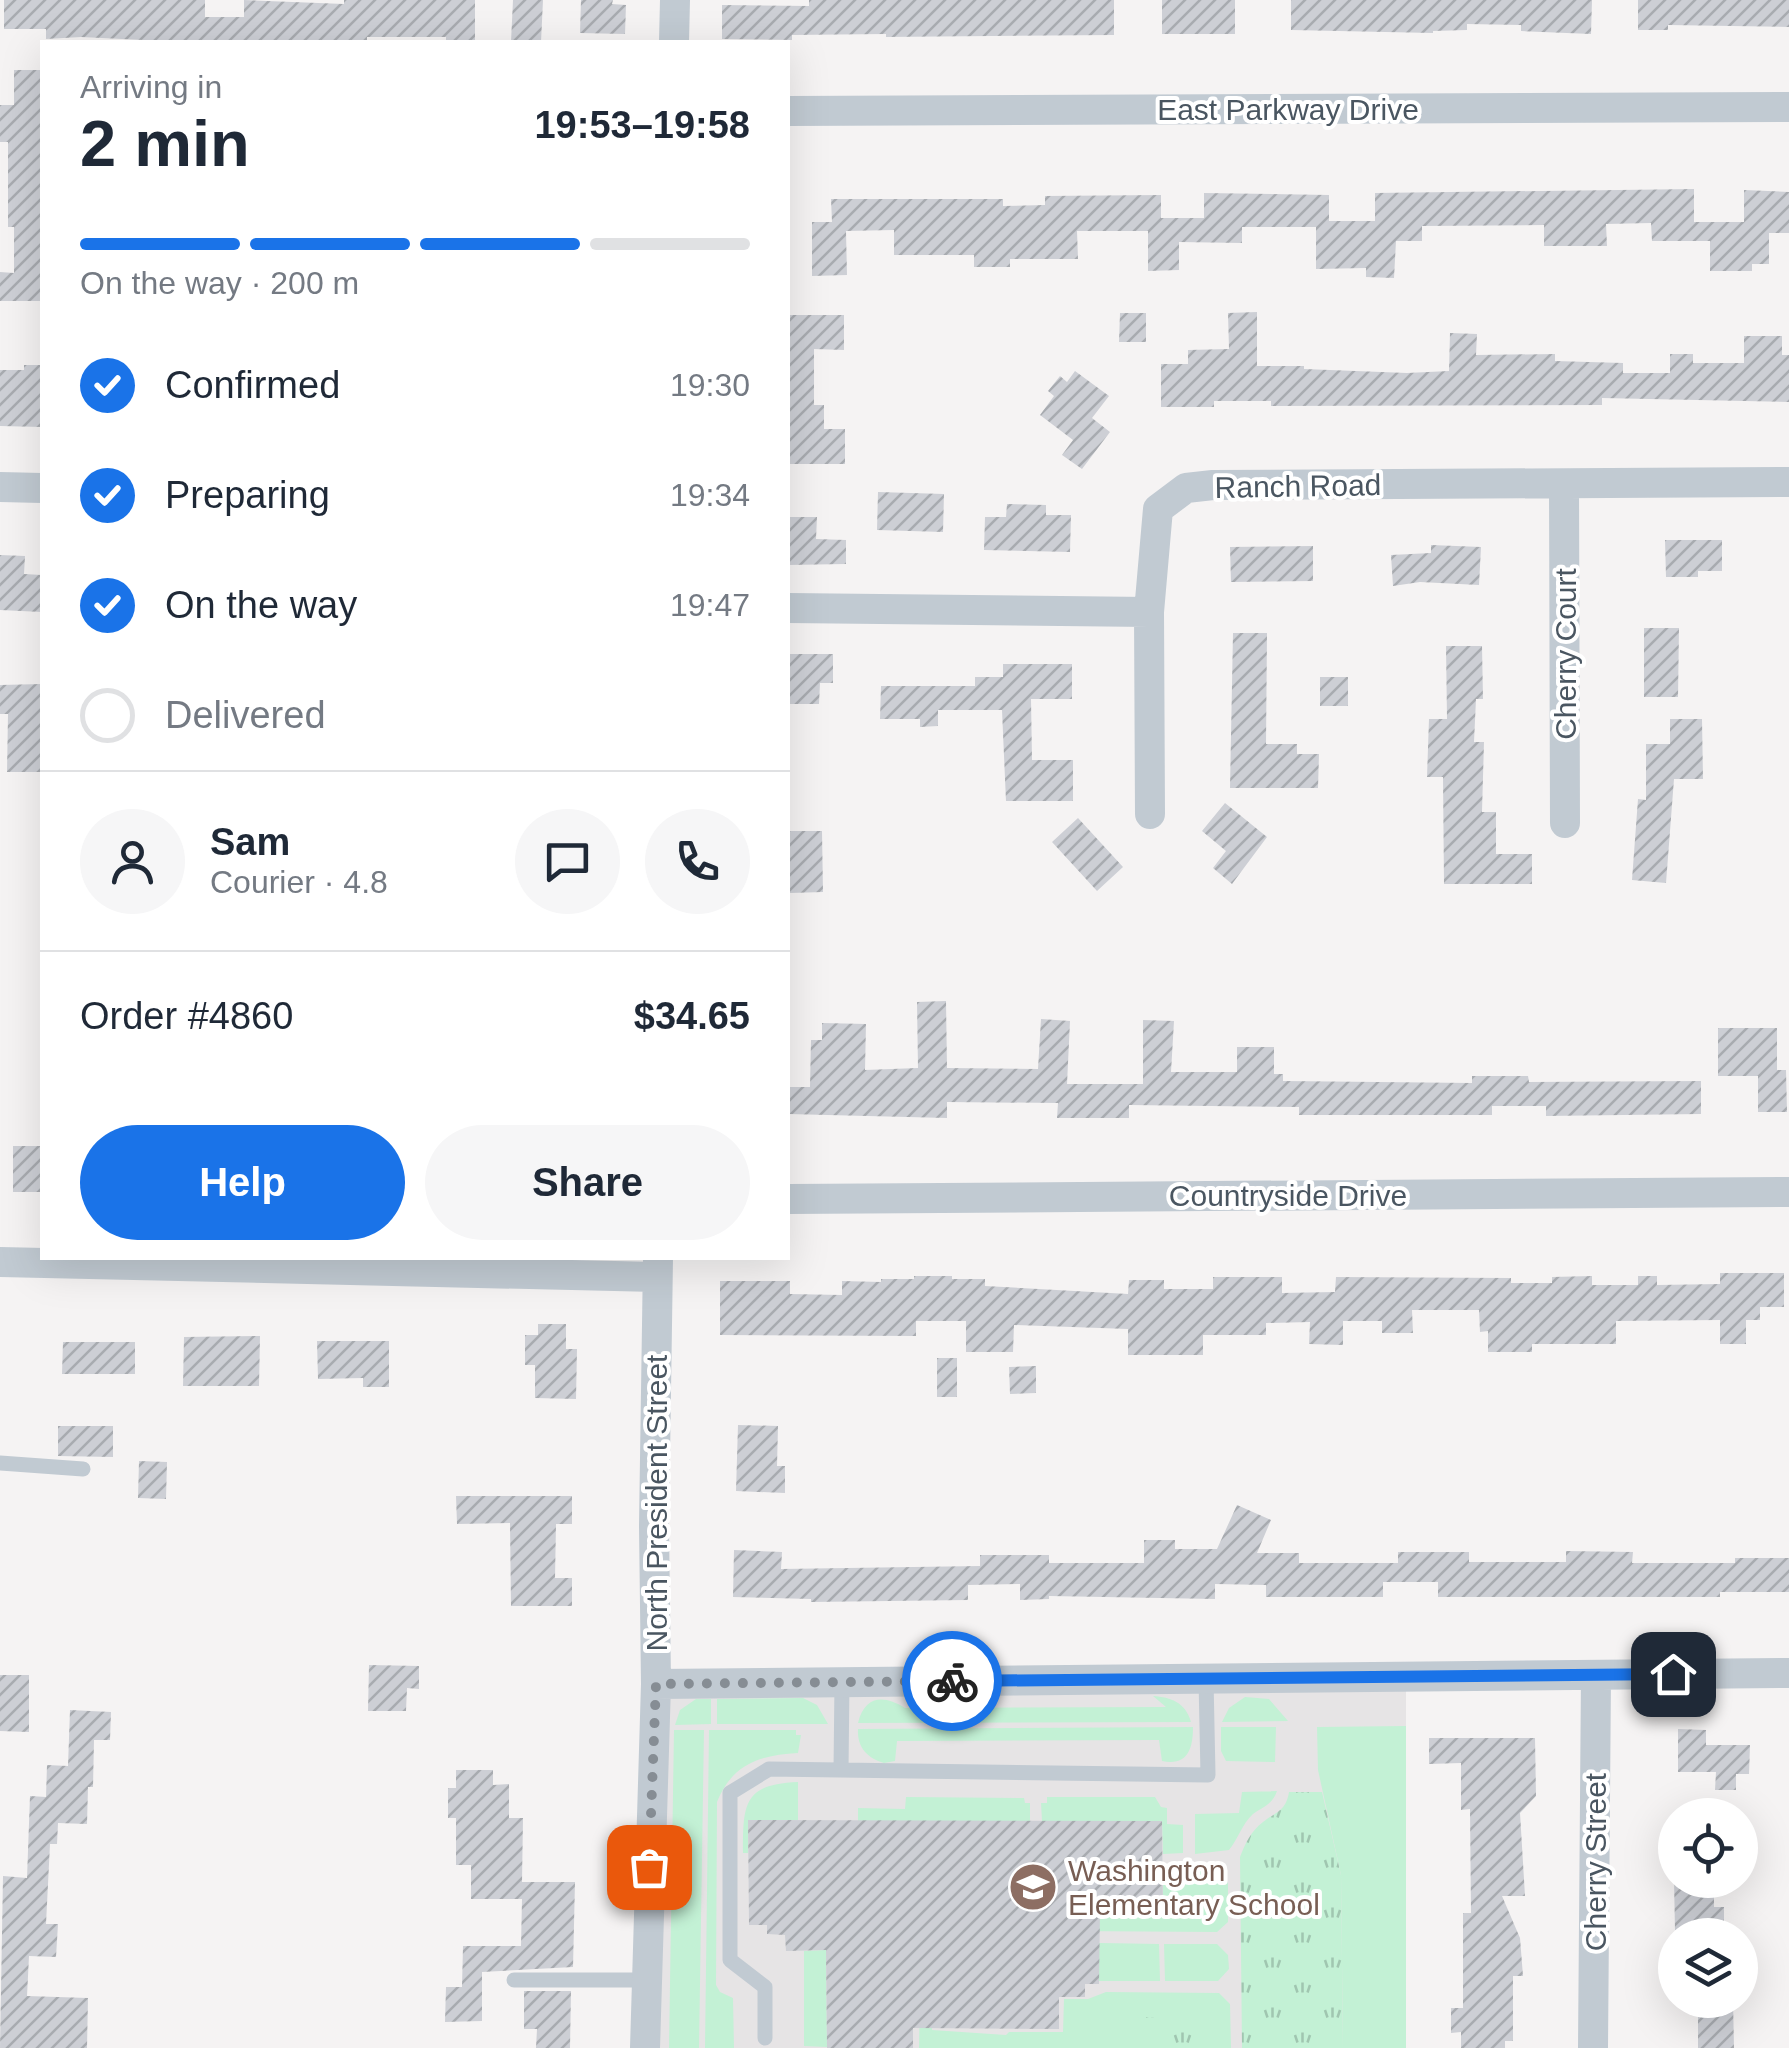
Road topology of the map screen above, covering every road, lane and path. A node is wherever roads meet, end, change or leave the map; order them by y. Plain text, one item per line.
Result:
1 (675, 0) edge
2 (674, 40) edge
3 (1789, 107) edge
4 (790, 111) edge
5 (1789, 482) edge
6 (1564, 485) junction
7 (0, 487) edge
8 (40, 488) edge
9 (790, 608) edge
10 (1149, 612) junction
11 (1150, 814) dead end
12 (1566, 823) dead end
13 (1789, 1192) edge
14 (790, 1199) edge
15 (0, 1262) edge
16 (658, 1267) edge
17 (0, 1462) edge
18 (83, 1469) dead end
19 (1789, 1673) edge
20 (1596, 1675) junction
21 (1206, 1679) junction
22 (842, 1682) junction
23 (656, 1684) junction
24 (841, 1770) junction
25 (514, 1980) dead end
26 (646, 1980) junction
27 (766, 2038) dead end
28 (645, 2048) edge
29 (1593, 2048) edge

1 - 2 street
3 - 4 street, East Parkway Drive
5 - 6 street, Ranch Road
6 - 10 street, Ranch Road
6 - 12 street, Cherry Court
7 - 8 street
9 - 10 street
10 - 11 street, Ranch Road
13 - 14 street, Countryside Drive
15 - 16 street
16 - 23 street, North President Street
17 - 18 lane
19 - 20 street
20 - 21 street
20 - 29 street, Cherry Street
21 - 22 street
21 - 24 lane
22 - 23 street
22 - 24 lane
23 - 26 street, North President Street
24 - 27 lane
25 - 26 lane
26 - 28 street, North President Street

